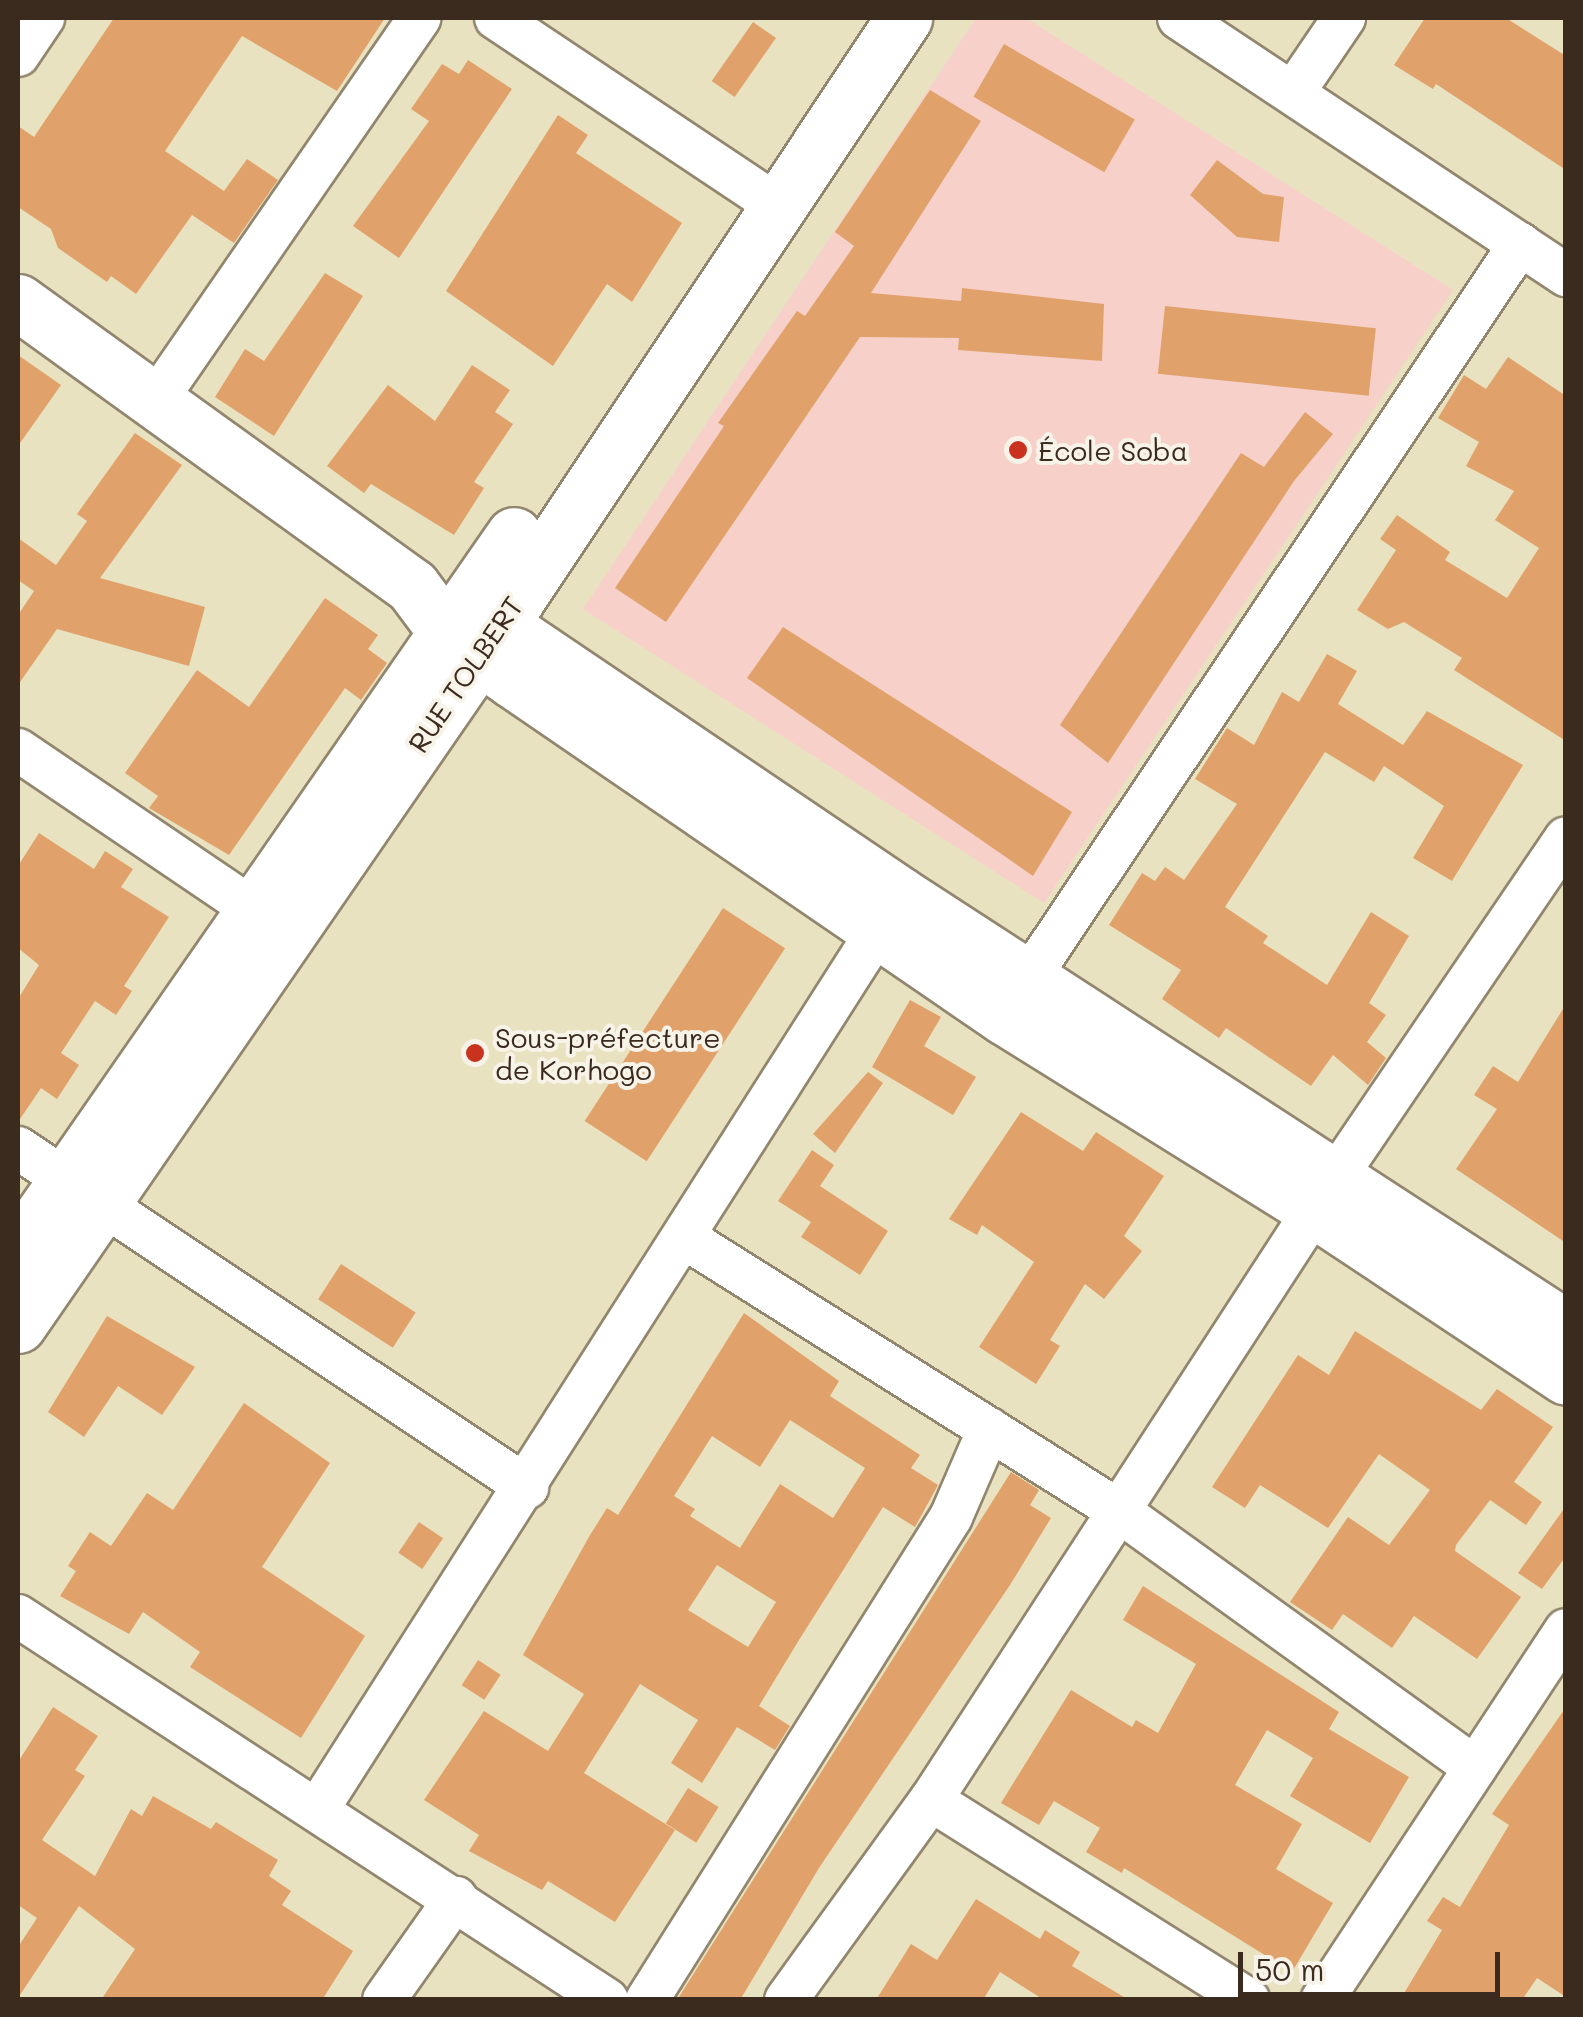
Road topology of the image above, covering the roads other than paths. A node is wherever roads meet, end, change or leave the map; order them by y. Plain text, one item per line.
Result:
1 (43, 18) edge
2 (420, 18) edge
3 (496, 18) edge
4 (861, 18) edge
5 (904, 18) edge
6 (1179, 18) edge
7 (1344, 18) edge
8 (18, 55) edge
9 (1293, 93) junction
10 (767, 199) junction
11 (1520, 244) junction
12 (1566, 274) edge
13 (18, 302) edge
14 (156, 400) junction
15 (473, 628) junction
16 (18, 750) edge
17 (1566, 838) edge
18 (254, 910) junction
19 (889, 914) junction
20 (1030, 976) junction
21 (18, 1148) edge
22 (1326, 1192) junction
23 (82, 1194) junction
24 (685, 1238) junction
25 (18, 1250) edge
26 (18, 1324) edge
27 (1566, 1328) edge
28 (1566, 1377) edge
29 (988, 1429) junction
30 (528, 1487) junction
31 (1120, 1511) junction
32 (18, 1616) edge
33 (1566, 1630) edge
34 (1475, 1768) junction
35 (930, 1800) junction
36 (319, 1807) junction
37 (456, 1898) junction
38 (384, 2000) edge
39 (608, 2000) edge
40 (647, 2000) edge
41 (786, 2000) edge
42 (1248, 2000) edge
43 (1322, 2000) edge

1 - 8 street
2 - 14 street
3 - 10 street
4 - 10 street, RUE TOLBERT
5 - 10 street, RUE TOLBERT
6 - 9 street
7 - 9 street
9 - 11 street
10 - 15 street, RUE TOLBERT
11 - 12 street
11 - 20 street
13 - 14 street
14 - 15 street
15 - 18 street, RUE TOLBERT
15 - 19 street
15 - 23 street, RUE TOLBERT
16 - 18 street
17 - 22 street
18 - 23 street, RUE TOLBERT
19 - 20 street
19 - 22 street
19 - 24 street
20 - 22 street
21 - 23 street
22 - 27 street
22 - 28 street
22 - 31 street
23 - 25 street, RUE TOLBERT
23 - 26 street, RUE TOLBERT
23 - 30 street
24 - 29 street
24 - 30 street
29 - 31 street
29 - 40 street
30 - 36 street
31 - 34 street
31 - 35 street
32 - 36 street
33 - 34 street
34 - 43 street
35 - 41 street
35 - 42 street
36 - 37 street
37 - 38 street
37 - 39 street

